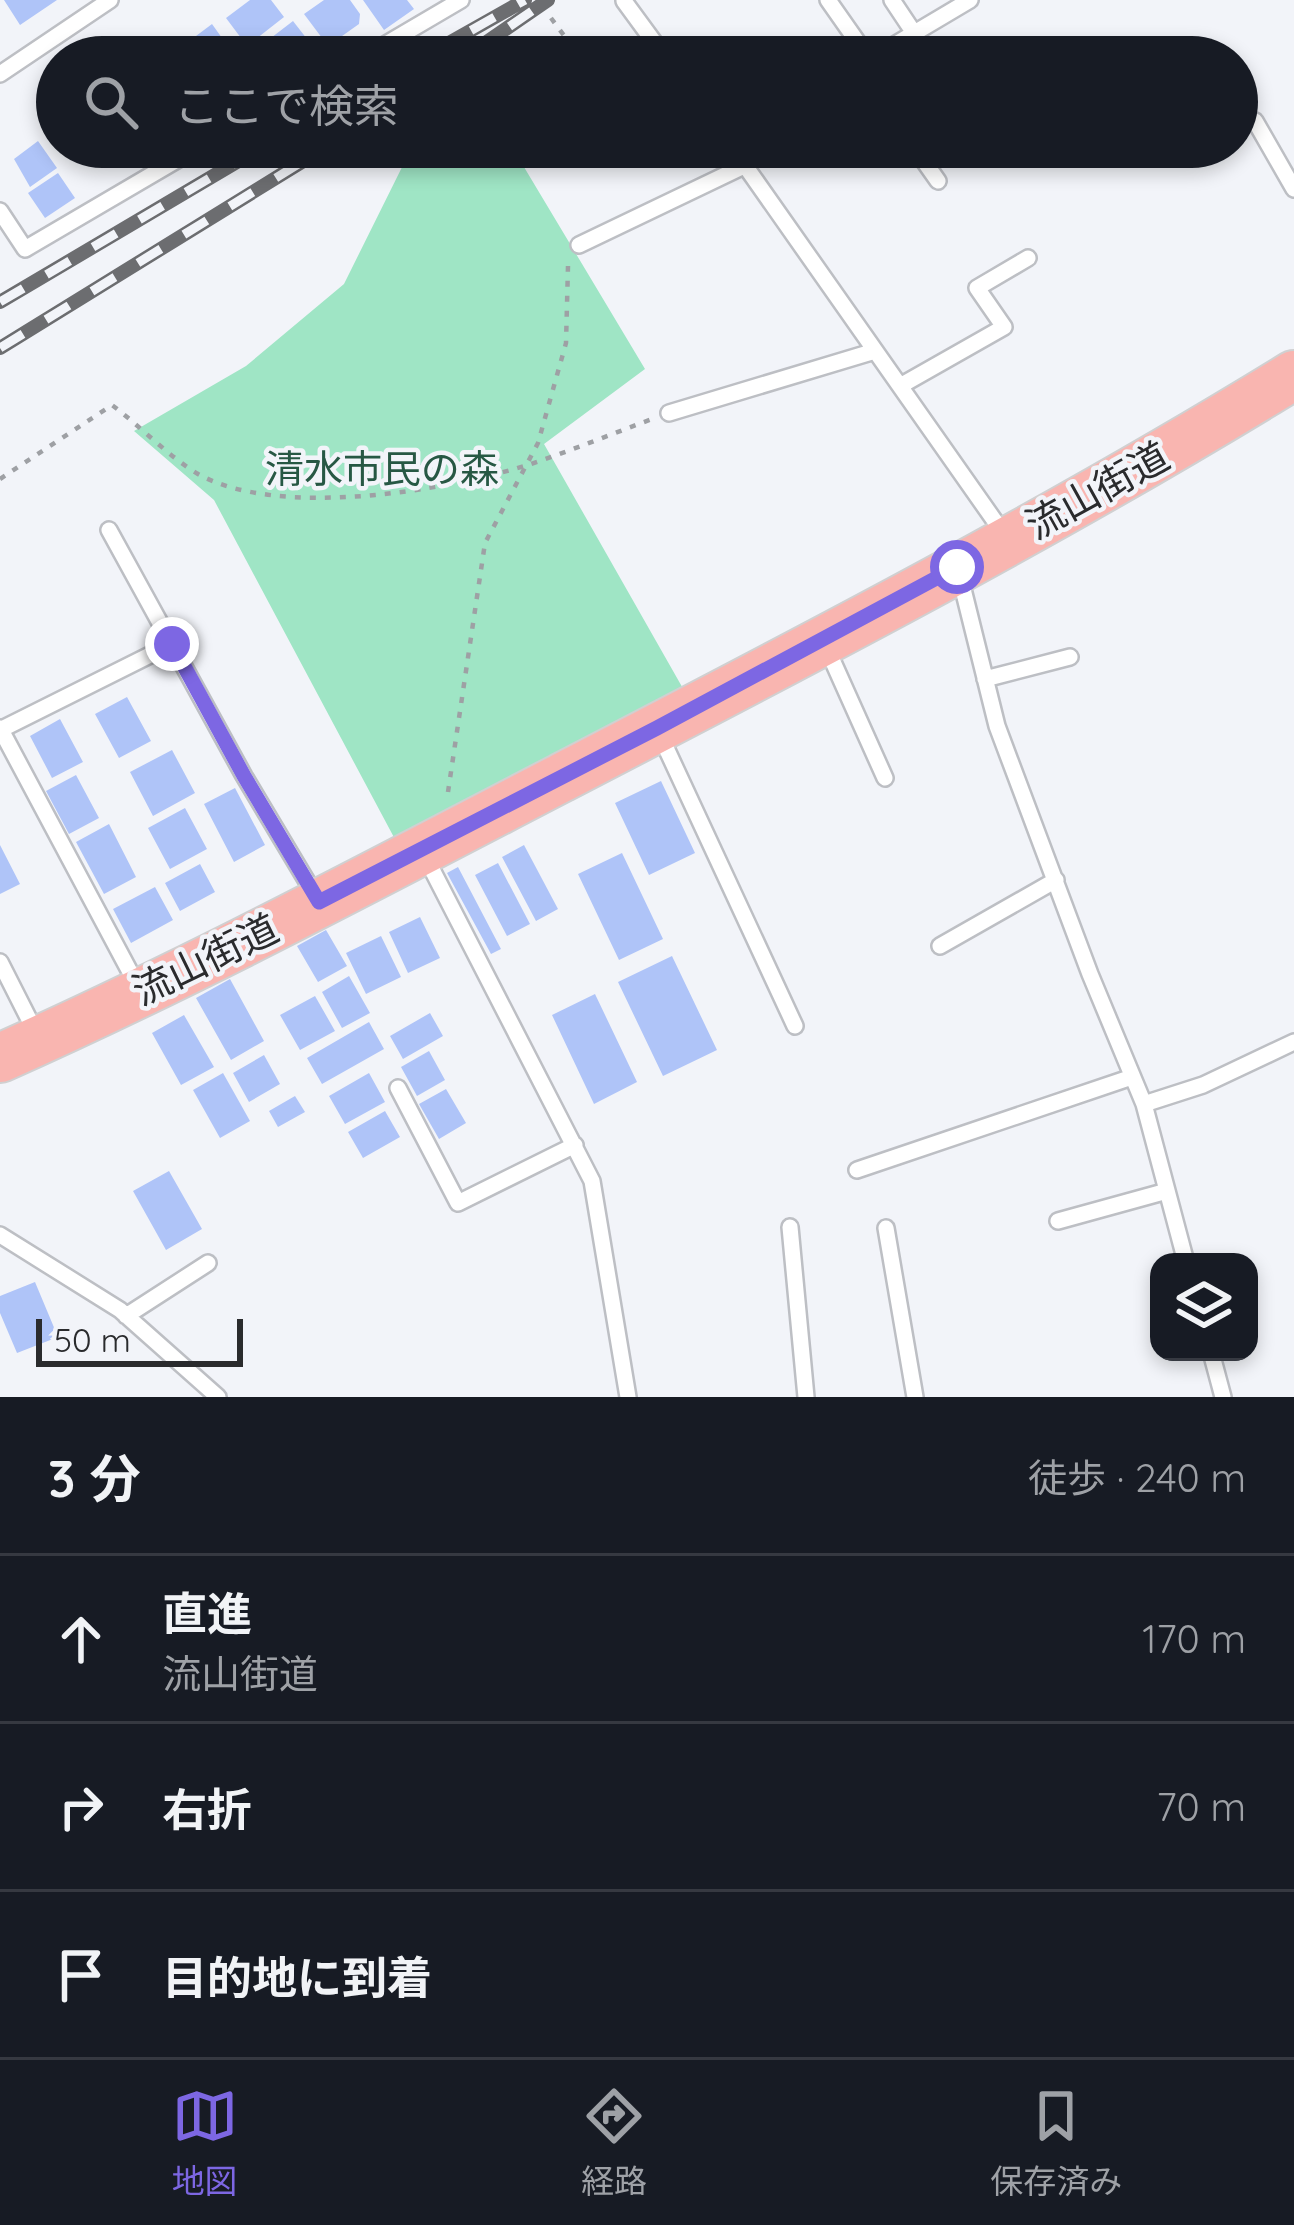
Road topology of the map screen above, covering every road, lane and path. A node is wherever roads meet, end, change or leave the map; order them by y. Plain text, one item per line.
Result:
1 (110, 0) edge
2 (828, 0) edge
3 (892, 0) edge
4 (970, 0) edge
5 (624, 1) edge
6 (452, 2) edge
7 (551, 18) dead end
8 (914, 33) junction
9 (56, 36) edge
10 (398, 36) edge
11 (564, 36) edge
12 (650, 36) edge
13 (855, 36) edge
14 (909, 36) edge
15 (36, 50) edge
16 (0, 74) edge
17 (1258, 125) edge
18 (163, 168) edge
19 (740, 168) edge
20 (748, 168) edge
21 (929, 168) edge
22 (938, 181) dead end
23 (1294, 189) edge
24 (0, 212) edge
25 (579, 245) joint
26 (1028, 258) dead end
27 (875, 351) junction
28 (1294, 375) edge
29 (900, 386) junction
30 (669, 412) joint
31 (527, 465) junction
32 (0, 479) edge
33 (109, 530) dead end
34 (1008, 540) junction
35 (957, 567) junction
36 (823, 640) junction
37 (172, 644) junction
38 (1070, 657) dead end
39 (985, 679) junction
40 (657, 728) junction
41 (0, 730) edge
42 (885, 778) dead end
43 (432, 846) junction
44 (1056, 880) junction
45 (319, 902) junction
46 (940, 946) dead end
47 (0, 962) edge
48 (141, 991) junction
49 (795, 1026) dead end
50 (1294, 1042) edge
51 (20, 1049) edge
52 (1132, 1077) junction
53 (398, 1088) dead end
54 (1144, 1104) junction
55 (575, 1145) junction
56 (856, 1170) dead end
57 (1167, 1191) junction
58 (1058, 1221) dead end
59 (790, 1228) dead end
60 (886, 1228) dead end
61 (0, 1235) edge
62 (1184, 1253) edge
63 (208, 1263) dead end
64 (126, 1316) junction
65 (1213, 1361) edge
66 (218, 1397) edge
67 (628, 1397) edge
68 (806, 1397) edge
69 (915, 1397) edge
70 (1223, 1397) edge

1 - 9 lane
2 - 13 lane
3 - 8 lane
4 - 8 lane
5 - 12 lane
6 - 10 lane
7 - 11 path
8 - 14 lane
15 - 16 lane
17 - 23 lane
18 - 24 lane
19 - 25 lane
20 - 27 lane
21 - 22 lane
25 - 31 path
26 - 29 lane
27 - 29 lane
27 - 30 lane
28 - 34 main road, 流山街道
29 - 34 lane
30 - 31 path
31 - 32 path
31 - 43 path
33 - 37 lane
34 - 35 main road, 流山街道
35 - 36 main road, 流山街道
35 - 39 lane
36 - 40 main road, 流山街道
36 - 42 lane
37 - 41 lane
37 - 45 lane
38 - 39 lane
39 - 44 lane
40 - 43 main road, 流山街道
40 - 49 lane
41 - 48 lane
43 - 45 main road, 流山街道
43 - 55 lane
44 - 46 lane
44 - 52 lane
45 - 48 main road, 流山街道
47 - 51 lane
48 - 51 main road, 流山街道
50 - 54 lane
52 - 54 lane
52 - 56 lane
53 - 55 lane
54 - 57 lane
55 - 67 lane
57 - 58 lane
57 - 62 lane
59 - 68 lane
60 - 69 lane
61 - 64 lane
63 - 64 lane
64 - 66 lane
65 - 70 lane

